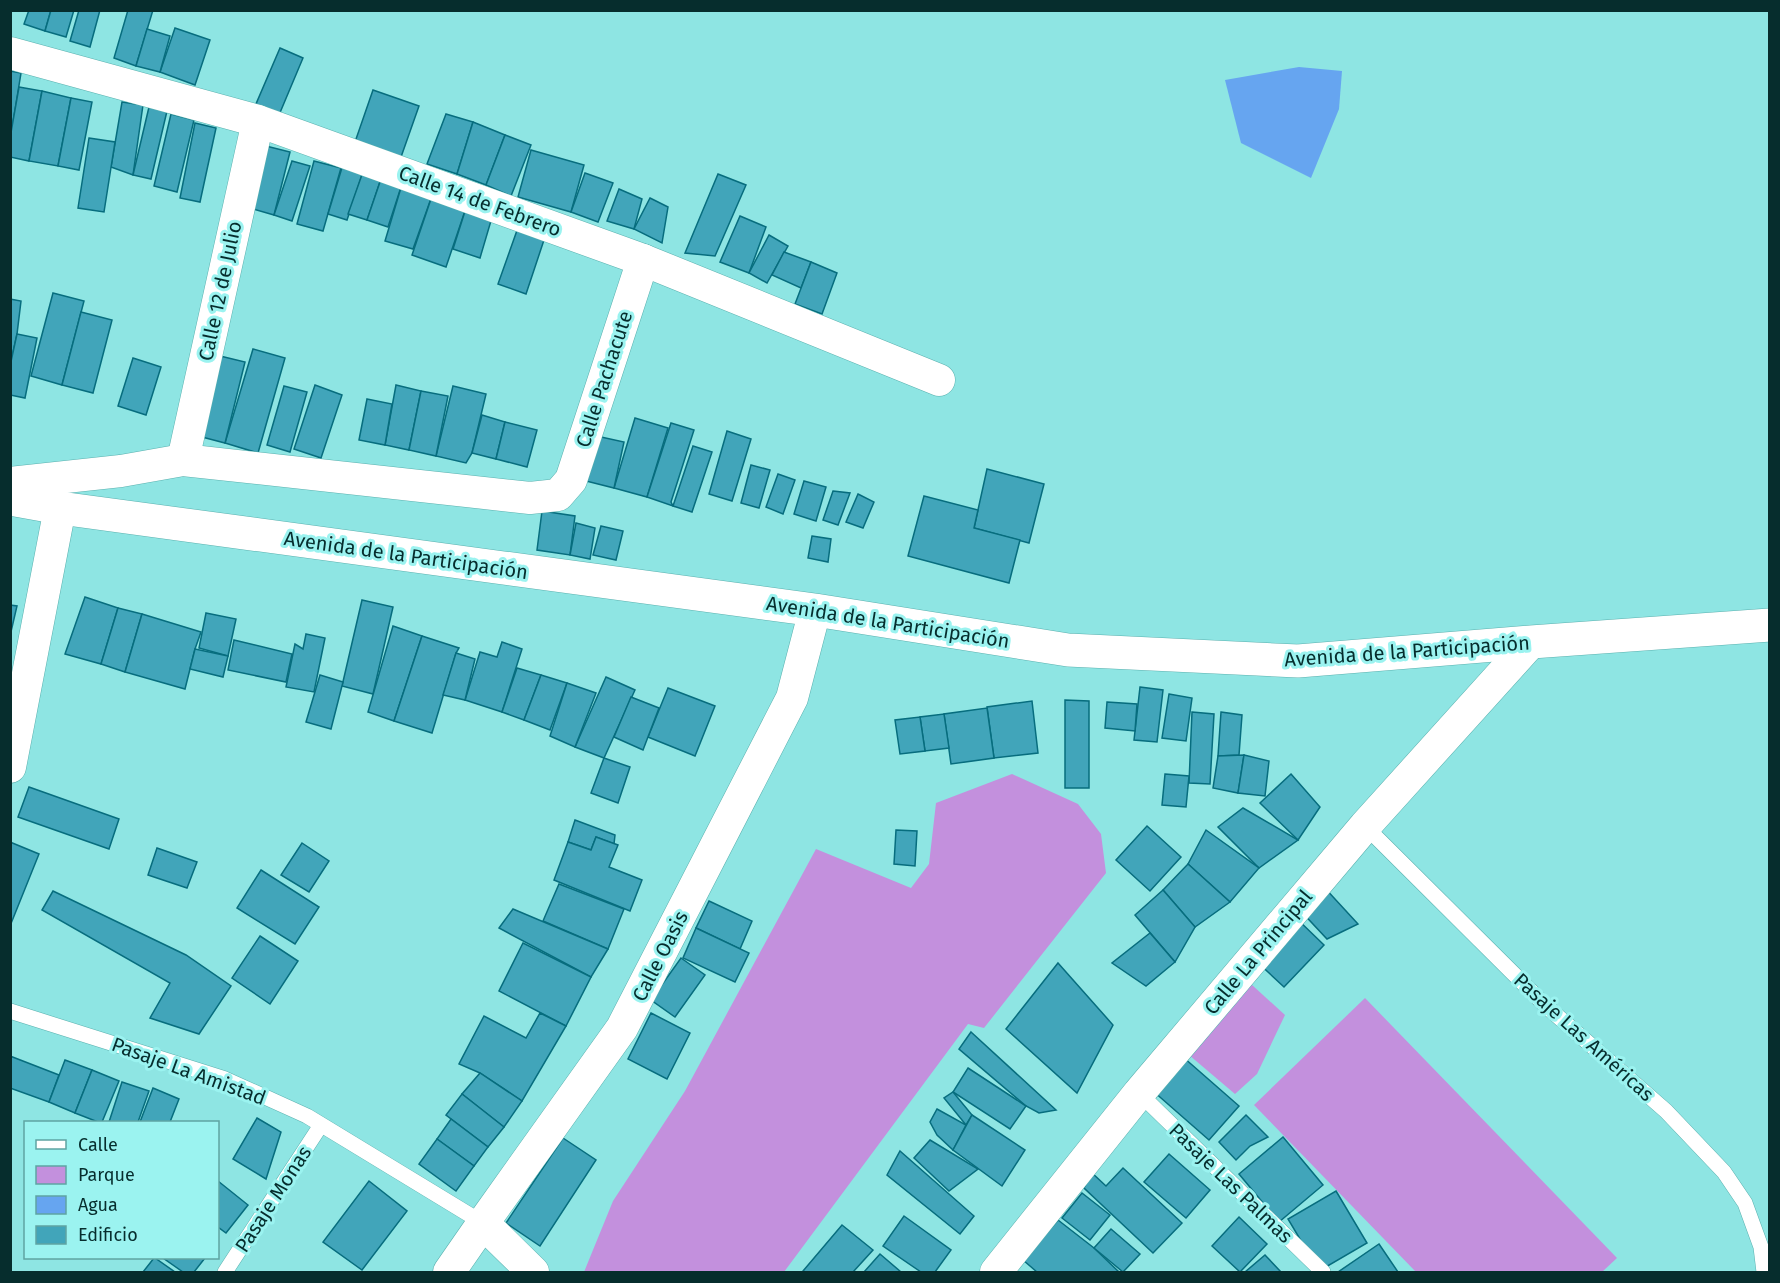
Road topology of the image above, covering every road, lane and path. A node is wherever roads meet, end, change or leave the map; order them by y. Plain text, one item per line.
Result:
1 (10, 54) edge
2 (258, 121) junction
3 (643, 260) junction
4 (939, 380) dead end
5 (183, 460) junction
6 (10, 483) edge
7 (10, 499) edge
8 (60, 508) junction
9 (815, 610) junction
10 (1770, 625) edge
11 (1531, 642) junction
12 (10, 767) edge
13 (1365, 826) junction
14 (10, 1011) edge
15 (1139, 1093) junction
16 (321, 1125) junction
17 (483, 1223) junction
18 (225, 1272) edge
19 (449, 1272) edge
20 (533, 1272) edge
21 (996, 1272) edge
22 (1323, 1272) edge
23 (1764, 1272) edge

1 - 2 street, Calle 14 de Febrero
2 - 3 street, Calle 14 de Febrero
2 - 5 street, Calle 12 de Julio
3 - 4 street, Calle 14 de Febrero
3 - 5 street, Calle Pachacute
5 - 6 street
7 - 8 main road, Avenida de la Participación
8 - 9 main road, Avenida de la Participación
8 - 12 street
9 - 11 main road, Avenida de la Participación
9 - 17 street, Calle Oasis
10 - 11 main road, Avenida de la Participación
11 - 13 street, Calle La Principal
13 - 15 street, Calle La Principal
13 - 23 lane, Pasaje Las Américas
14 - 16 lane, Pasaje La Amistad
15 - 21 street, Calle La Principal
15 - 22 lane, Pasaje Las Palmas
16 - 17 lane, Pasaje La Amistad
16 - 18 lane, Pasaje Monas
17 - 19 street, Calle Oasis
17 - 20 street

